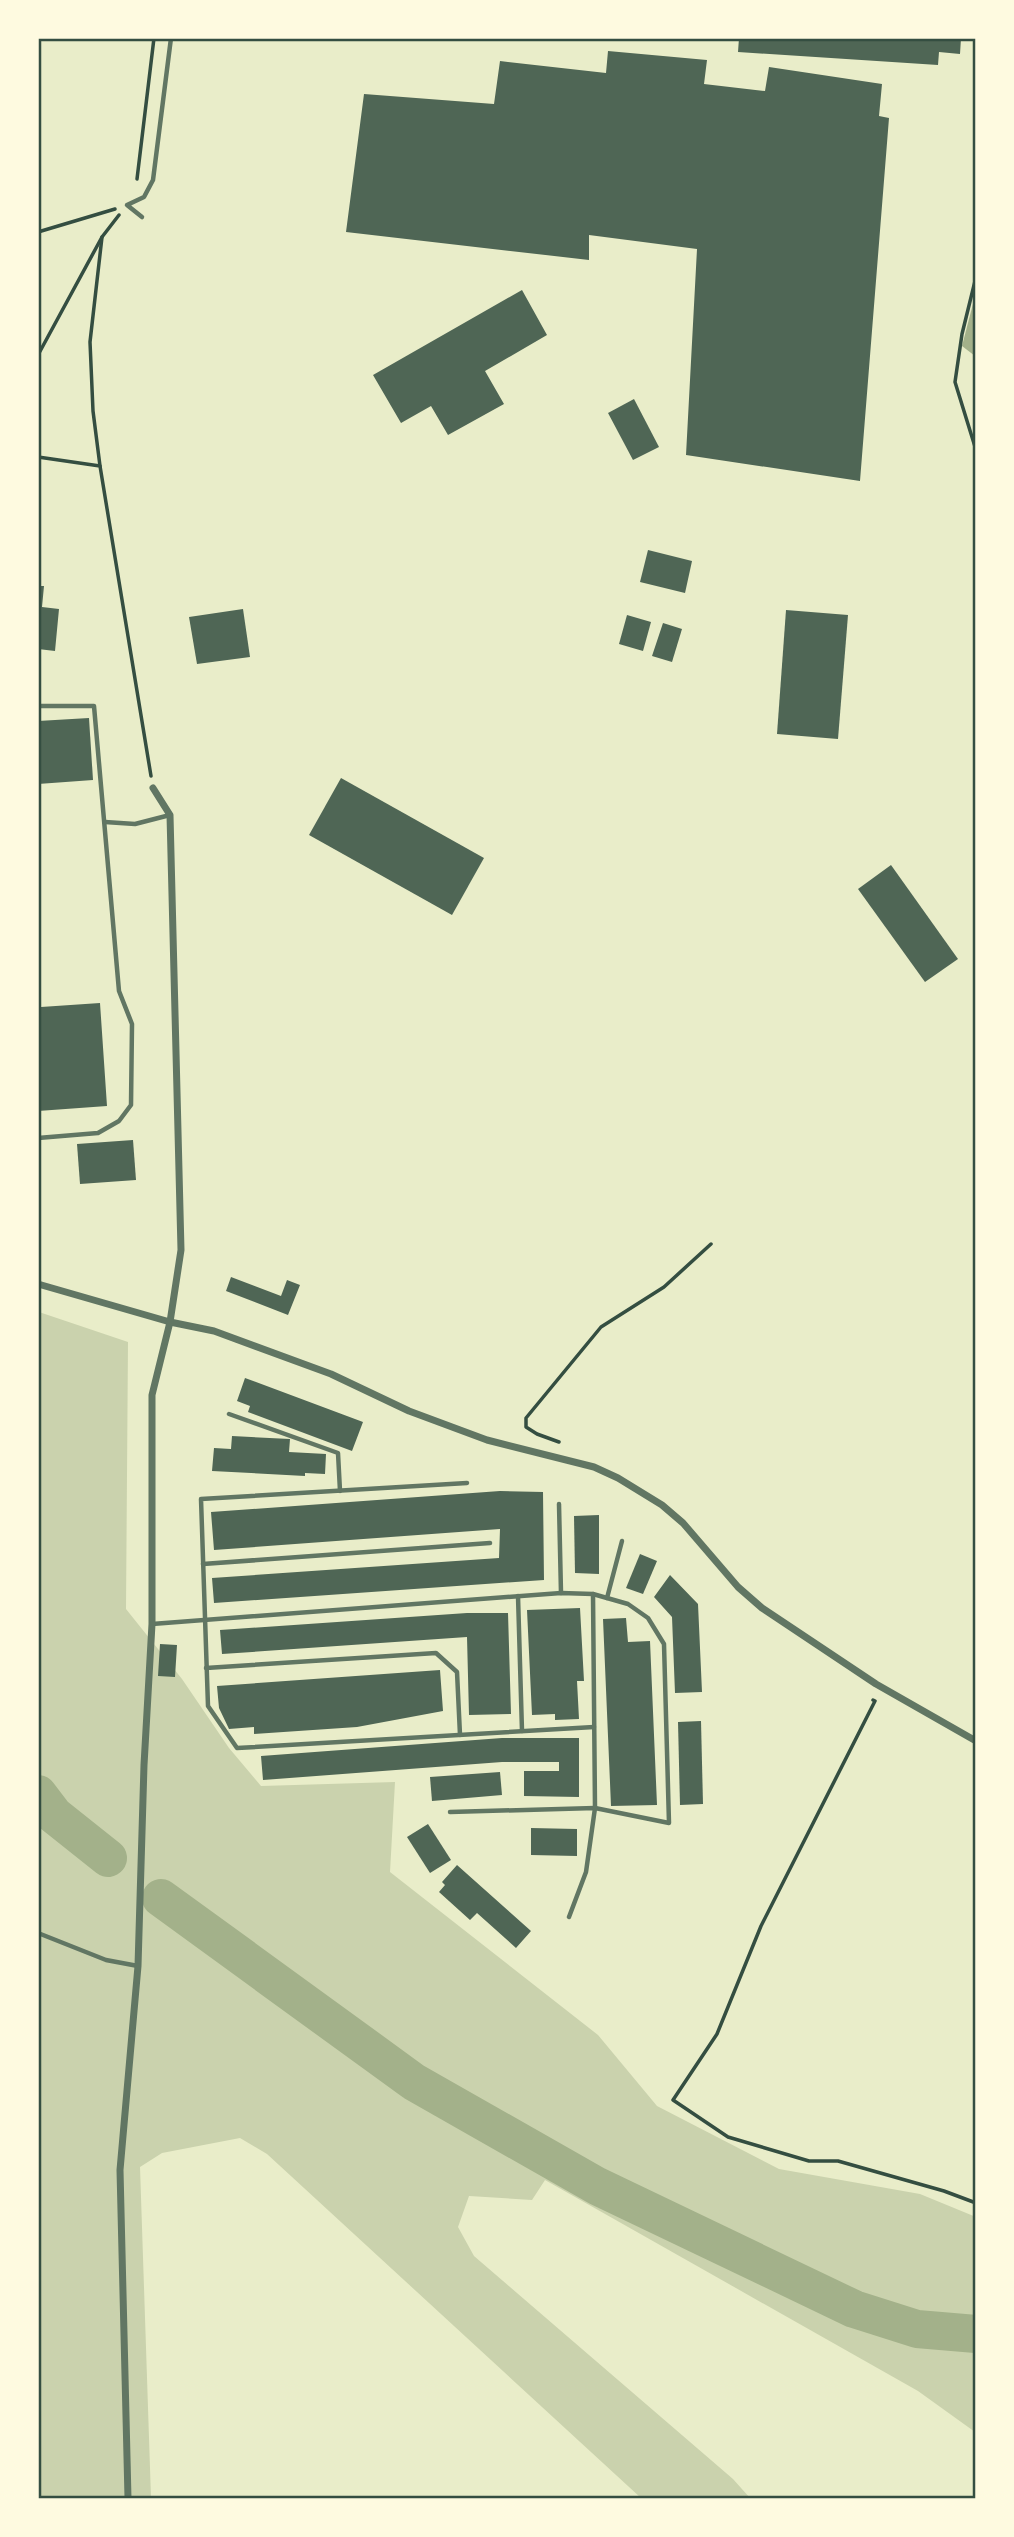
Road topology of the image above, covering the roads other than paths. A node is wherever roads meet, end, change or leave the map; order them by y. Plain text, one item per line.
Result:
1 (171, 38) edge
2 (142, 217) dead end
3 (38, 706) edge
4 (153, 788) road end
5 (170, 815) junction
6 (105, 822) junction
7 (38, 1138) edge
8 (38, 1284) edge
9 (170, 1322) junction
10 (229, 1414) dead end
11 (467, 1483) dead end
12 (340, 1491) junction
13 (559, 1504) dead end
14 (622, 1541) dead end
15 (490, 1543) dead end
16 (203, 1564) junction
17 (561, 1593) junction
18 (593, 1594) junction
19 (518, 1596) junction
20 (607, 1598) junction
21 (205, 1620) junction
22 (152, 1624) junction
23 (206, 1668) junction
24 (594, 1727) junction
25 (522, 1731) junction
26 (460, 1734) junction
27 (975, 1741) edge
28 (595, 1808) junction
29 (450, 1812) dead end
30 (569, 1917) dead end
31 (38, 1933) edge
32 (138, 1966) junction
33 (128, 2498) edge

1 - 2 lane
3 - 6 lane
4 - 5 street
5 - 6 lane
5 - 9 street
6 - 7 lane
8 - 9 street
9 - 22 street
9 - 27 street
10 - 12 lane
11 - 12 lane
12 - 16 lane
13 - 17 lane
14 - 20 lane
15 - 16 lane
16 - 21 lane
17 - 18 lane
17 - 19 lane
18 - 20 lane
18 - 24 lane
19 - 21 lane
19 - 25 lane
20 - 28 lane
21 - 22 lane
21 - 23 lane
22 - 32 street
23 - 26 lane
23 - 26 lane
24 - 25 lane
24 - 28 lane
25 - 26 lane
28 - 29 lane
28 - 30 lane
31 - 32 lane
32 - 33 street

